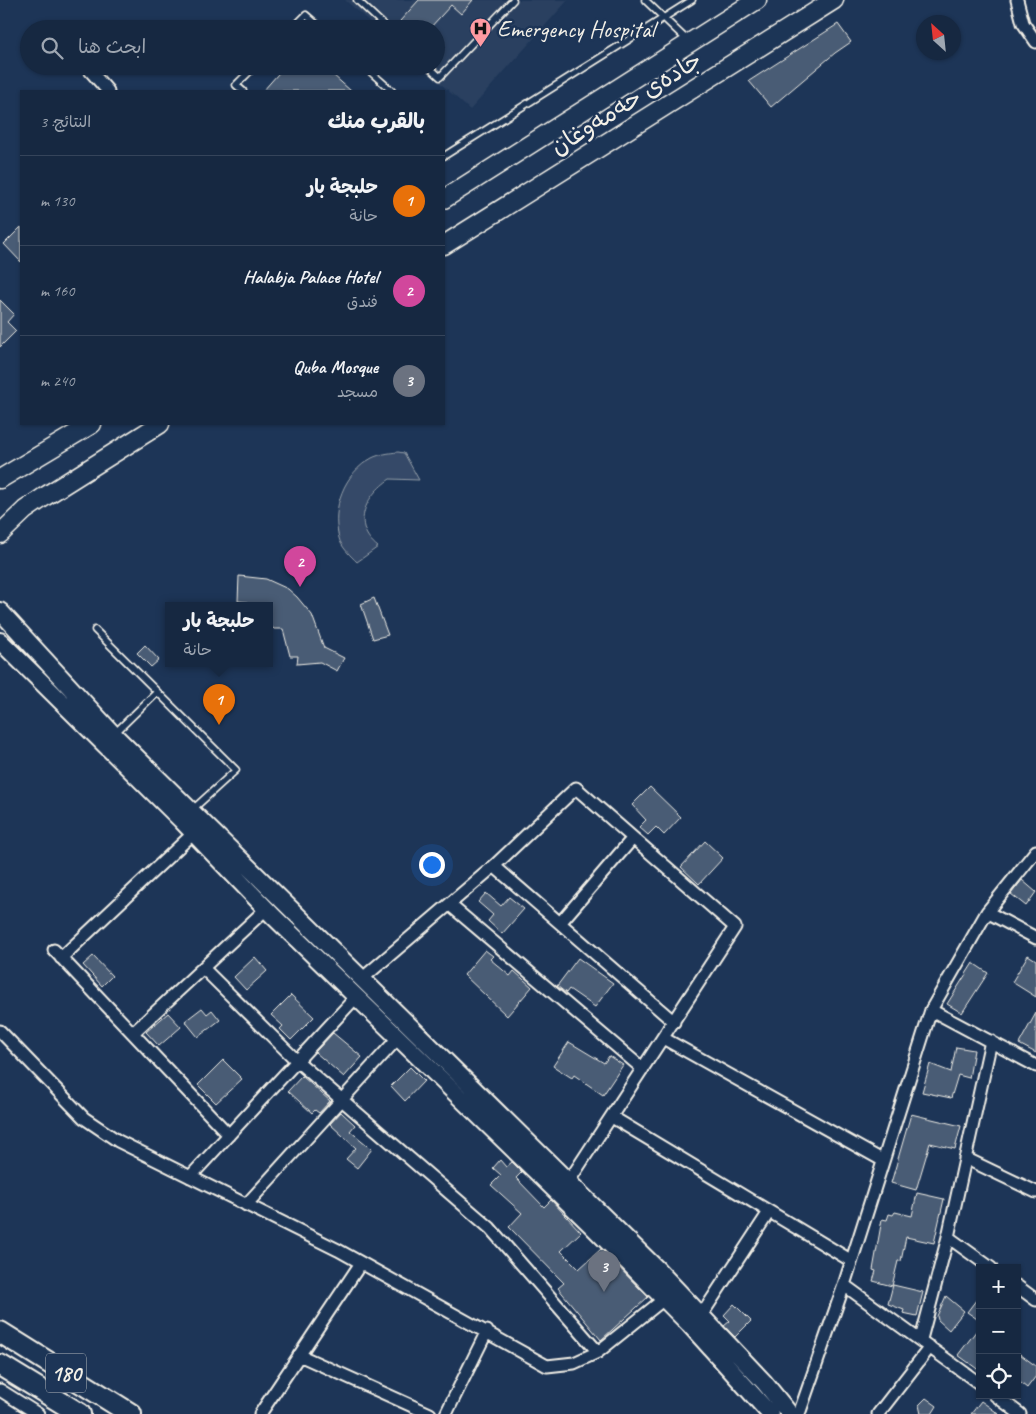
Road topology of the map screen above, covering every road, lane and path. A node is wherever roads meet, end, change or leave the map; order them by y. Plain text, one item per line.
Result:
1 (357, 0) edge
2 (513, 0) edge
3 (645, 0) edge
4 (692, 0) edge
5 (757, 0) edge
6 (834, 0) edge
7 (1017, 0) edge
8 (664, 18) junction
9 (301, 20) edge
10 (312, 20) edge
11 (378, 20) edge
12 (690, 42) junction
13 (1036, 42) edge
14 (445, 73) edge
15 (94, 75) edge
16 (246, 75) edge
17 (374, 75) edge
18 (107, 90) edge
19 (241, 90) edge
20 (391, 90) edge
21 (445, 155) edge
22 (445, 199) edge
23 (445, 244) edge
24 (90, 425) edge
25 (158, 425) edge
26 (0, 479) edge
27 (0, 534) edge
28 (0, 611) edge
29 (95, 630) dead end
30 (0, 641) edge
31 (157, 692) junction
32 (109, 739) junction
33 (187, 815) junction
34 (199, 828) junction
35 (633, 838) junction
36 (1036, 851) edge
37 (494, 866) junction
38 (450, 905) junction
39 (266, 909) junction
40 (987, 912) junction
41 (560, 924) junction
42 (1036, 938) edge
43 (203, 968) junction
44 (363, 978) junction
45 (356, 997) junction
46 (931, 1010) junction
47 (674, 1022) junction
48 (0, 1031) edge
49 (133, 1034) junction
50 (398, 1038) junction
51 (663, 1038) junction
52 (991, 1041) junction
53 (296, 1061) junction
54 (1036, 1066) edge
55 (643, 1069) junction
56 (461, 1076) junction
57 (449, 1088) junction
58 (341, 1100) junction
59 (612, 1117) junction
60 (229, 1135) junction
61 (965, 1158) junction
62 (882, 1160) junction
63 (190, 1177) junction
64 (569, 1181) junction
65 (1036, 1192) edge
66 (246, 1205) junction
67 (768, 1212) junction
68 (948, 1237) junction
69 (850, 1260) junction
70 (361, 1263) junction
71 (985, 1264) edge
72 (844, 1285) junction
73 (1021, 1289) edge
74 (664, 1299) junction
75 (1036, 1300) edge
76 (701, 1316) junction
77 (487, 1331) junction
78 (0, 1332) edge
79 (926, 1343) junction
80 (598, 1352) junction
81 (299, 1355) junction
82 (0, 1365) edge
83 (976, 1381) edge
84 (764, 1382) junction
85 (0, 1390) edge
86 (752, 1394) junction
87 (1000, 1399) edge
88 (38, 1414) edge
89 (80, 1414) edge
90 (131, 1414) edge
91 (260, 1414) edge
92 (430, 1414) edge
93 (446, 1414) edge
94 (770, 1414) edge
95 (790, 1414) edge
96 (799, 1414) edge
97 (878, 1414) edge
98 (1020, 1414) edge

1 - 11 lane
2 - 14 lane
3 - 8 lane
4 - 8 lane
5 - 12 main road, جادەی حەمەوغان
6 - 23 main road, جادەی حەمەوغان
7 - 13 street
8 - 12 lane
8 - 21 lane
9 - 10 lane
12 - 22 main road, جادەی حەمەوغان
15 - 18 street
16 - 19 lane
17 - 20 lane
24 - 26 main road
25 - 27 main road
28 - 32 street
29 - 31 lane
30 - 32 street
31 - 32 lane
31 - 33 lane
32 - 33 street
33 - 34 street
34 - 39 street
34 - 44 street
34 - 49 street
35 - 37 street
35 - 41 street
35 - 47 street
36 - 40 street
37 - 38 street
37 - 41 street
38 - 44 street
38 - 55 street
39 - 43 street
39 - 45 street
40 - 42 street
40 - 46 street
41 - 47 street
43 - 49 street
43 - 53 street
44 - 56 street
45 - 50 street
45 - 53 street
46 - 52 street
46 - 62 street
47 - 51 street
48 - 63 street
49 - 60 street
50 - 57 street
50 - 58 street
51 - 55 street
51 - 62 street
52 - 54 street
52 - 61 street
53 - 58 street
53 - 60 street
55 - 59 street
56 - 57 street
56 - 64 street
57 - 74 street
58 - 66 street
58 - 80 street
59 - 64 street
59 - 67 street
60 - 63 street
61 - 65 street
61 - 68 street
62 - 69 street
63 - 66 street
64 - 76 street
66 - 70 street
67 - 69 street
67 - 76 street
68 - 71 street
68 - 79 street
69 - 72 street
70 - 77 street
70 - 81 street
72 - 79 street
72 - 96 street
73 - 75 street
74 - 80 street
74 - 86 street
76 - 84 street
77 - 80 street
77 - 93 street
78 - 90 highway, 180
79 - 83 street
79 - 97 street
81 - 91 street
81 - 92 street
82 - 89 highway, 180
84 - 86 street
84 - 95 street
85 - 88 street
86 - 94 street
87 - 98 street

